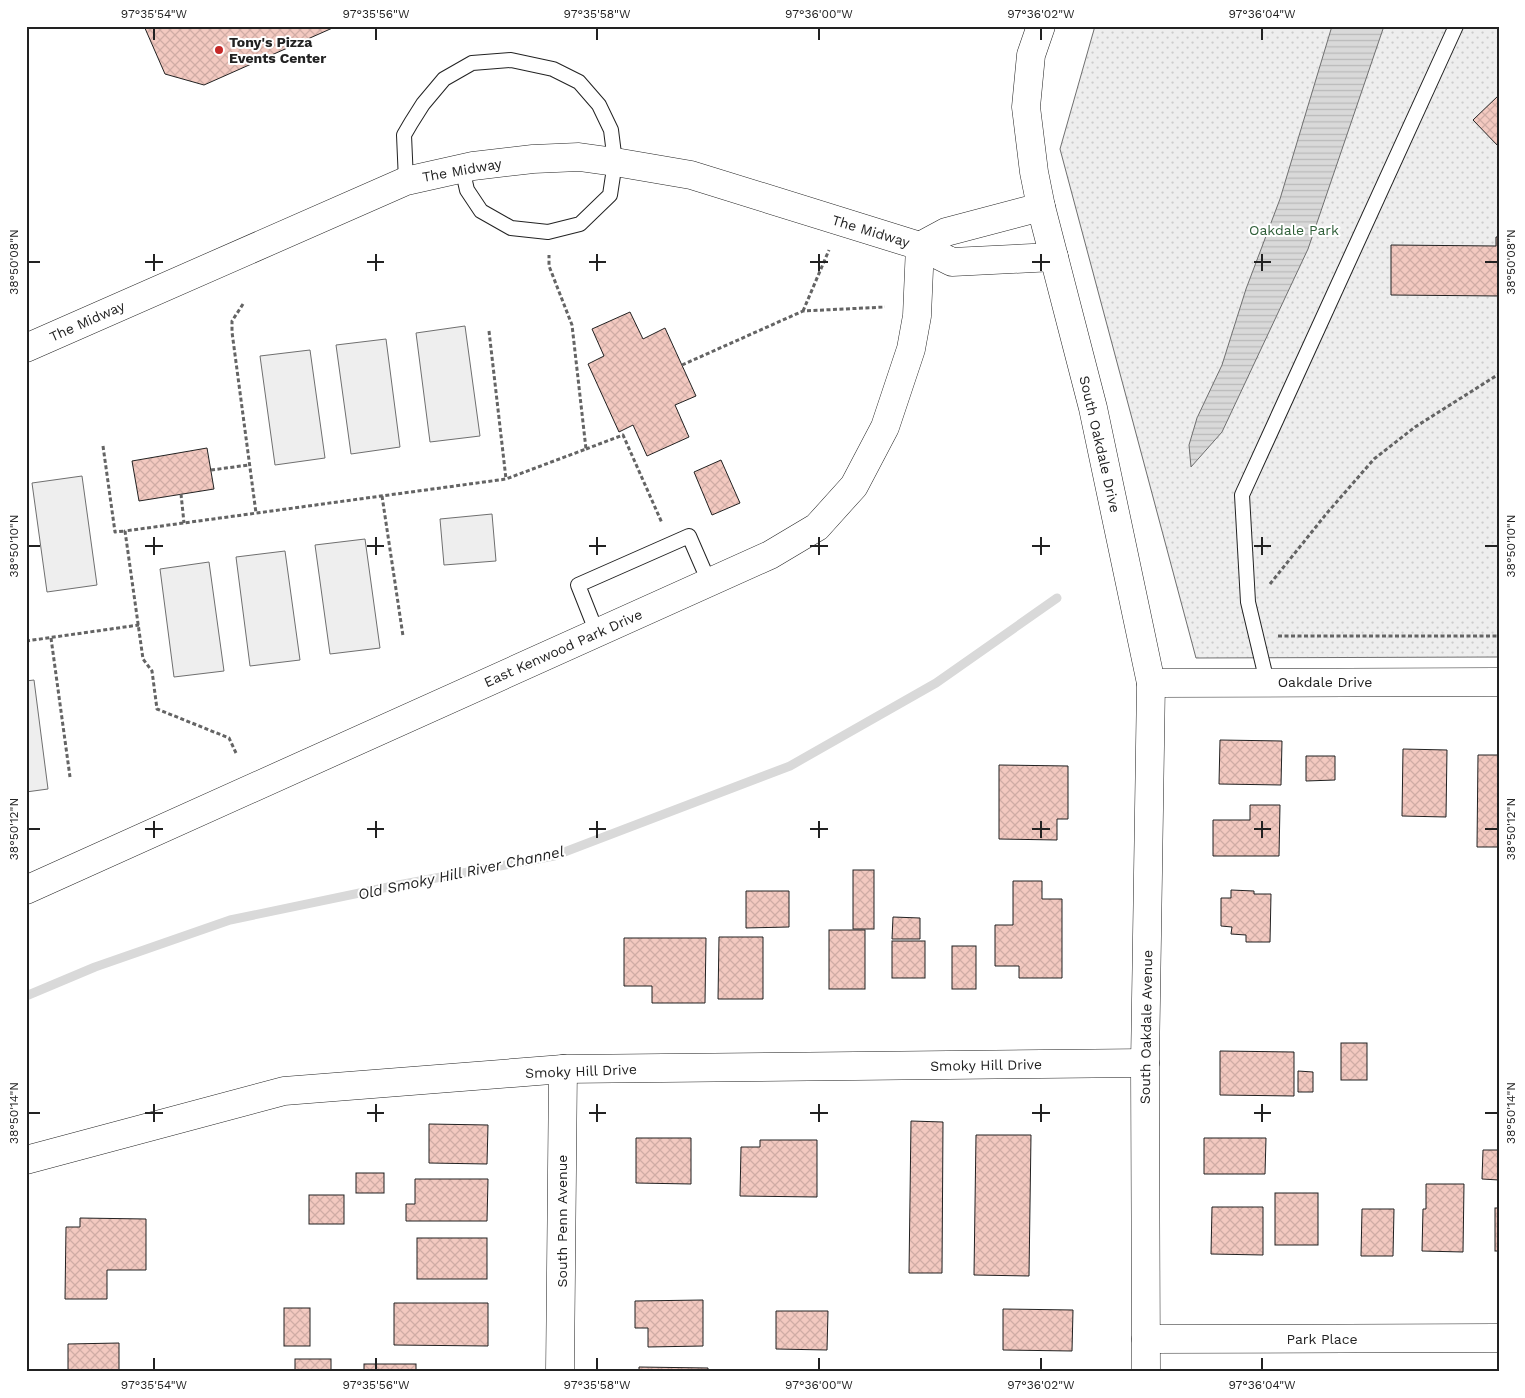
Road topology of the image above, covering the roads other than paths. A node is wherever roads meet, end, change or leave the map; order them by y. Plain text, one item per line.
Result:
1 (1041, 26) edge
2 (1456, 26) edge
3 (615, 162) junction
4 (462, 168) junction
5 (406, 181) junction
6 (1041, 207) junction
7 (920, 246) junction
8 (1054, 257) junction
9 (26, 348) edge
10 (708, 582) junction
11 (597, 633) junction
12 (1267, 682) junction
13 (1499, 682) edge
14 (1151, 683) junction
15 (26, 890) edge
16 (1145, 1063) junction
17 (563, 1069) junction
18 (26, 1160) edge
19 (1499, 1338) edge
20 (1146, 1339) junction
21 (560, 1372) edge
22 (1146, 1372) edge

1 - 6 street, South Oakdale Drive
2 - 12 lane
3 - 4 street, The Midway
3 - 4 lane
3 - 5 lane
3 - 7 street, The Midway
4 - 5 street, The Midway
5 - 9 street, The Midway
6 - 7 street, The Midway
6 - 8 street, South Oakdale Drive
7 - 8 street, The Midway
7 - 10 street, East Kenwood Park Drive
8 - 14 street, South Oakdale Drive
10 - 11 street, East Kenwood Park Drive
10 - 11 lane
11 - 15 street, East Kenwood Park Drive
12 - 13 street, Oakdale Drive
12 - 14 street, Oakdale Drive
14 - 16 street, South Oakdale Avenue
16 - 17 street, Smoky Hill Drive
16 - 20 street, South Oakdale Avenue
17 - 18 street, Smoky Hill Drive
17 - 21 street, South Penn Avenue
19 - 20 street, Park Place
20 - 22 street, South Oakdale Avenue

